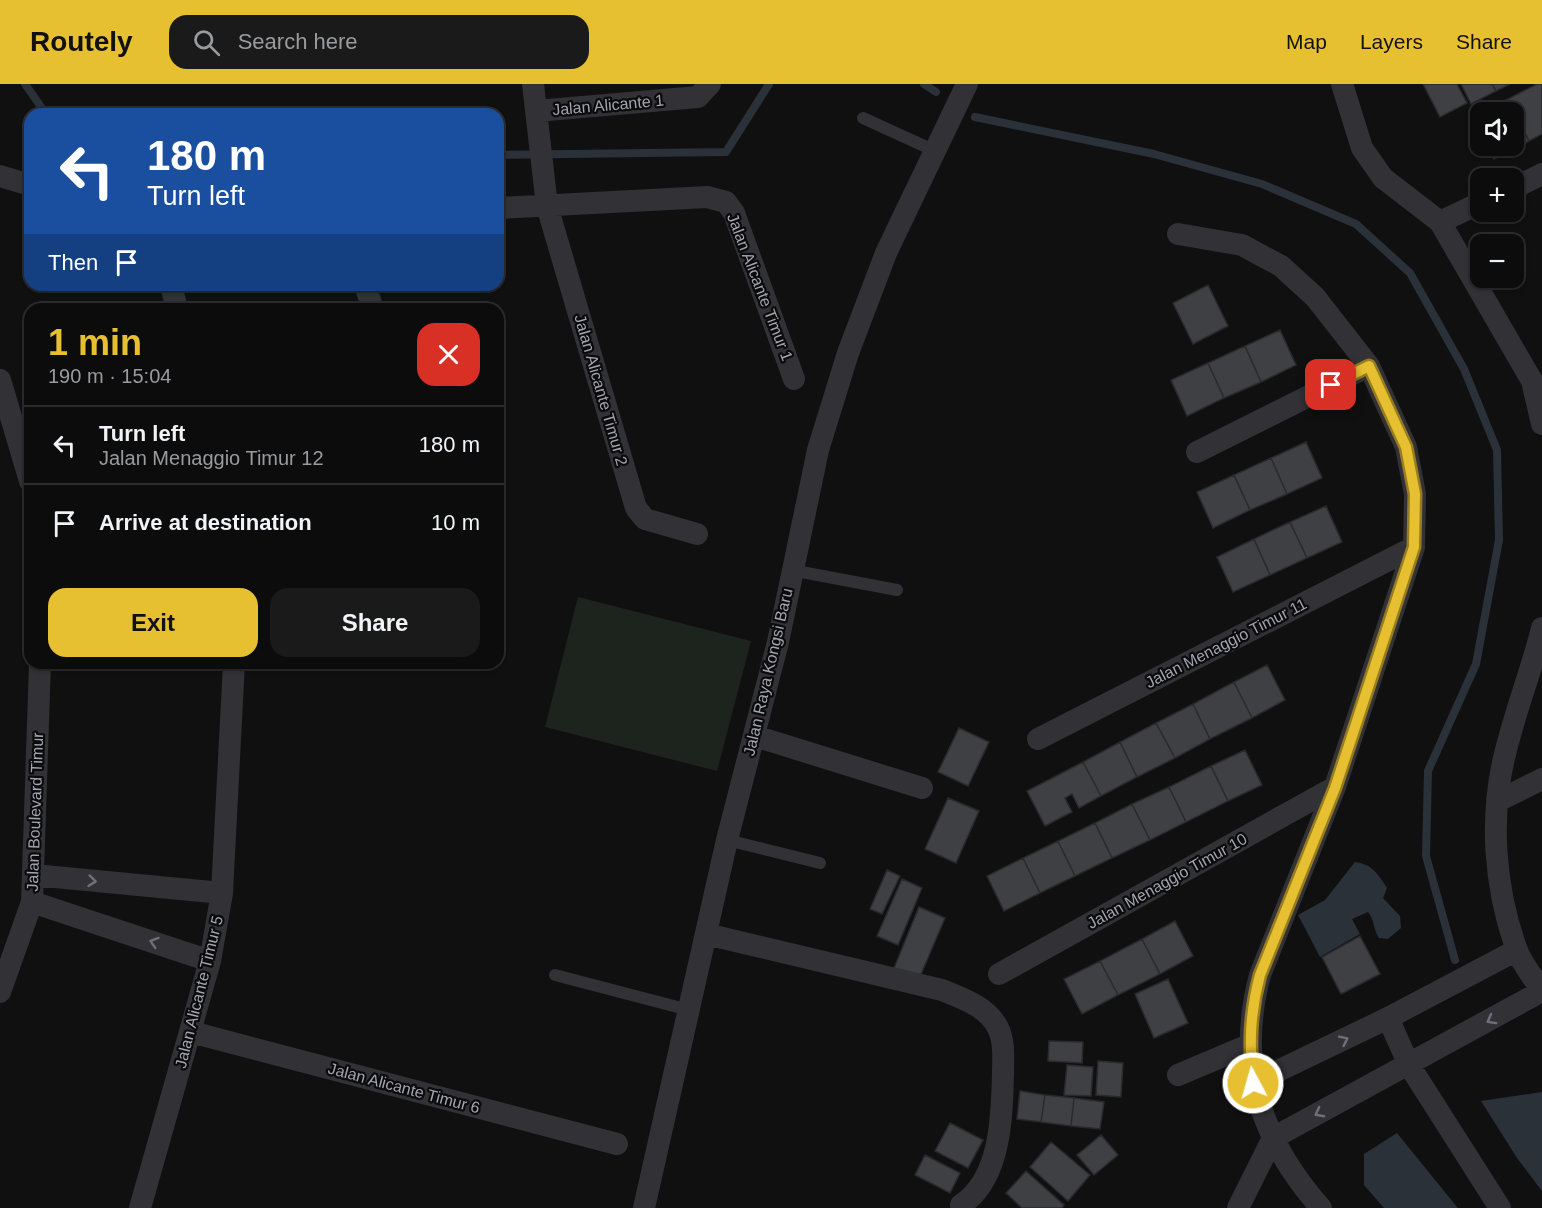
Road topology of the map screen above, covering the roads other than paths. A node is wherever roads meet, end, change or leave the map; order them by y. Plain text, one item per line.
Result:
1 (533, 84) edge
2 (710, 84) edge
3 (967, 84) edge
4 (1342, 84) edge
5 (537, 117) junction
6 (863, 118) dead end
7 (933, 150) junction
8 (1542, 174) edge
9 (0, 176) edge
10 (24, 183) edge
11 (1524, 183) edge
12 (546, 198) junction
13 (504, 207) edge
14 (1470, 208) edge
15 (1440, 222) junction
16 (1178, 234) dead end
17 (1369, 366) junction
18 (793, 376) dead end
19 (1537, 378) edge
20 (0, 380) edge
21 (1542, 424) edge
22 (1197, 452) dead end
23 (24, 461) edge
24 (697, 534) dead end
25 (1414, 547) junction
26 (791, 570) junction
27 (897, 590) dead end
28 (1542, 628) edge
29 (40, 669) edge
30 (234, 669) edge
31 (754, 736) junction
32 (1038, 739) dead end
33 (1542, 779) edge
34 (922, 788) dead end
35 (1335, 788) junction
36 (1498, 801) junction
37 (727, 840) junction
38 (820, 863) dead end
39 (34, 875) junction
40 (222, 893) junction
41 (32, 902) junction
42 (706, 934) junction
43 (1517, 950) junction
44 (210, 961) junction
45 (999, 974) dead end
46 (555, 975) dead end
47 (1542, 991) edge
48 (0, 992) edge
49 (689, 1010) junction
50 (1388, 1018) junction
51 (191, 1032) junction
52 (1249, 1045) junction
53 (1409, 1065) junction
54 (1178, 1075) dead end
55 (1253, 1083) junction
56 (1273, 1138) junction
57 (617, 1144) dead end
58 (961, 1205) dead end
59 (141, 1208) edge
60 (644, 1208) edge
61 (1238, 1208) edge
62 (1321, 1208) edge
63 (1500, 1208) edge

1 - 5 street, Jalan Alicante Timur 2
2 - 5 street, Jalan Alicante 1
3 - 7 street, Jalan Raya Kongsi Baru
4 - 15 street
5 - 12 street, Jalan Alicante Timur 2
6 - 7 lane
7 - 26 street, Jalan Raya Kongsi Baru
8 - 11 street
9 - 10 street
12 - 13 street
12 - 18 street, Jalan Alicante Timur 1
12 - 24 street, Jalan Alicante Timur 2
14 - 15 street
15 - 19 street
16 - 17 street
17 - 22 street
17 - 25 street
19 - 21 street
20 - 23 street
25 - 32 street, Jalan Menaggio Timur 11
25 - 35 street
26 - 27 lane
26 - 31 street, Jalan Raya Kongsi Baru
28 - 36 street
29 - 39 street, Jalan Boulevard Timur
30 - 40 street, Jalan Alicante Timur 5
31 - 34 street
31 - 37 street, Jalan Raya Kongsi Baru
33 - 36 street
35 - 45 street, Jalan Menaggio Timur 10
35 - 52 street
36 - 43 street
37 - 38 lane
37 - 42 street, Jalan Raya Kongsi Baru
39 -> 40 street
39 - 41 street, Jalan Boulevard Timur
40 - 44 street, Jalan Alicante Timur 5
44 -> 41 street
41 - 48 street, Jalan Boulevard Timur
42 - 49 street, Jalan Raya Kongsi Baru
42 - 58 street
43 - 47 street
43 - 50 street
44 - 51 street, Jalan Alicante Timur 5
46 - 49 lane
47 -> 53 street
49 - 60 street, Jalan Raya Kongsi Baru
50 - 53 street
55 -> 50 street
51 - 57 street, Jalan Alicante Timur 6
51 - 59 street, Jalan Alicante Timur 5
52 - 54 street
52 - 55 street
53 -> 56 street
53 - 63 street
55 - 56 street
56 - 61 street
56 - 62 street

